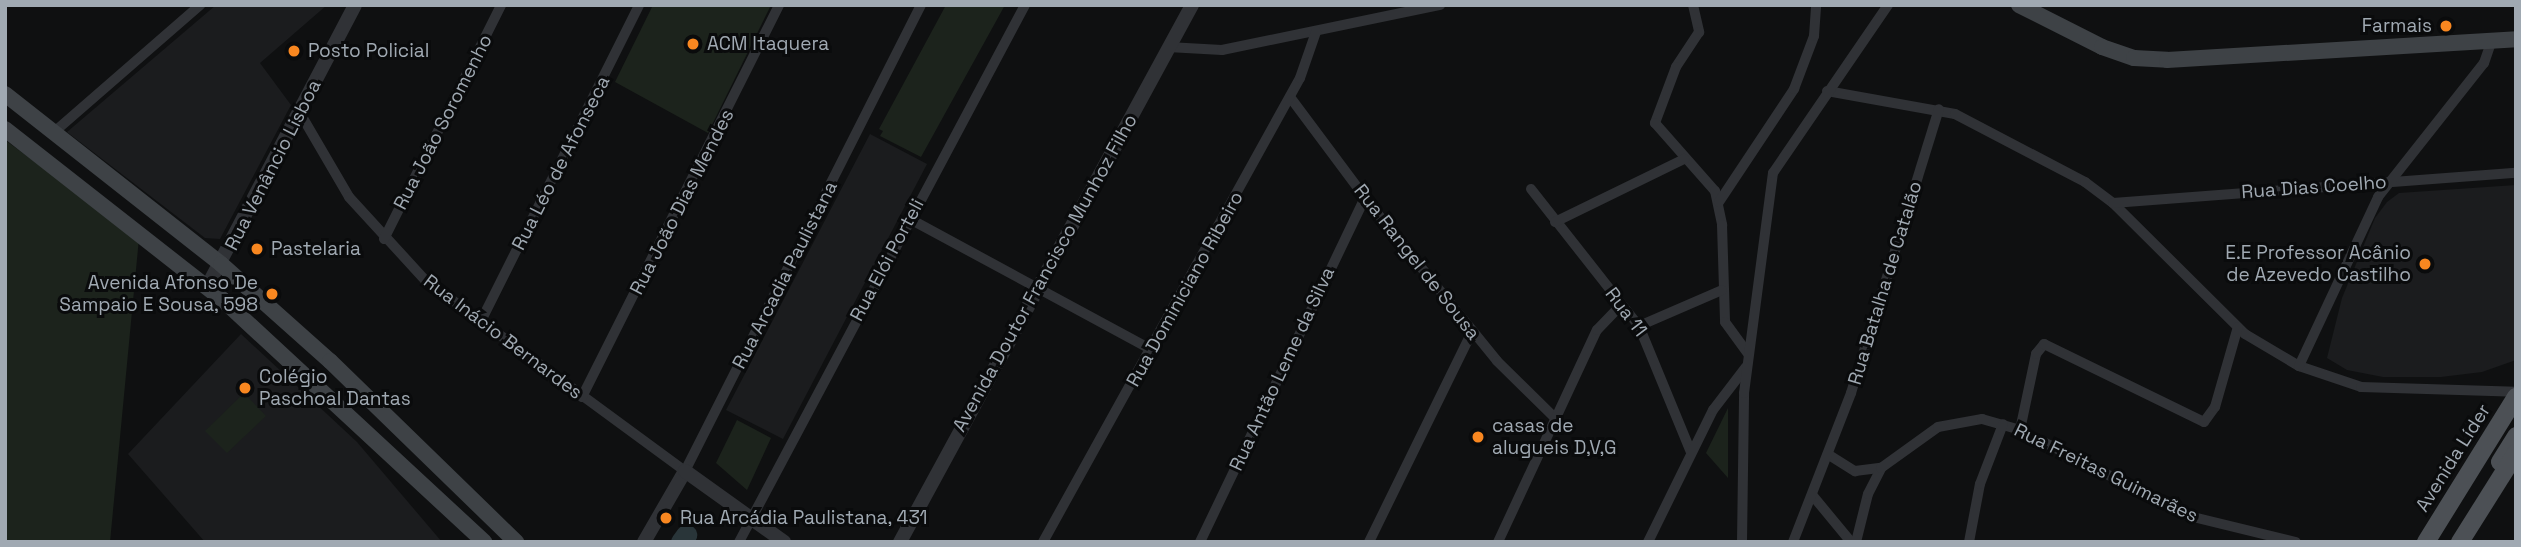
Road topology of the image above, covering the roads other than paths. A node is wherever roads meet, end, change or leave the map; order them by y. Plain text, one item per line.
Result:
1 (200, 5) edge
2 (355, 5) edge
3 (501, 5) edge
4 (639, 5) edge
5 (779, 5) edge
6 (921, 5) edge
7 (1025, 5) edge
8 (1192, 5) edge
9 (1440, 5) edge
10 (1693, 5) edge
11 (1816, 5) edge
12 (1888, 5) edge
13 (2019, 5) edge
14 (1316, 32) junction
15 (2516, 38) edge
16 (2492, 40) junction
17 (1168, 47) junction
18 (1827, 91) junction
19 (5, 94) edge
20 (1290, 97) junction
21 (1939, 109) junction
22 (300, 113) junction
23 (5, 129) edge
24 (52, 133) junction
25 (1684, 159) junction
26 (2516, 173) edge
27 (2387, 182) junction
28 (1531, 189) dead end
29 (1365, 197) junction
30 (1719, 202) junction
31 (2113, 203) junction
32 (910, 219) junction
33 (1555, 222) junction
34 (384, 239) junction
35 (221, 264) junction
36 (1036, 286) junction
37 (207, 287) junction
38 (1722, 290) junction
39 (1621, 304) junction
40 (481, 321) junction
41 (1639, 326) junction
42 (2238, 327) junction
43 (1472, 332) junction
44 (1152, 350) junction
45 (1748, 355) junction
46 (2299, 366) junction
47 (1746, 367) junction
48 (2516, 395) edge
49 (582, 397) junction
50 (1555, 418) junction
51 (2003, 424) junction
52 (2020, 430) junction
53 (2516, 436) edge
54 (1691, 452) junction
55 (2516, 453) edge
56 (1829, 455) junction
57 (1881, 468) junction
58 (685, 471) junction
59 (1813, 496) junction
60 (753, 517) junction
61 (2471, 525) junction
62 (507, 536) edge
63 (482, 541) edge
64 (1970, 541) edge
65 (643, 542) edge
66 (739, 542) edge
67 (784, 542) edge
68 (900, 542) edge
69 (1043, 542) edge
70 (1200, 542) edge
71 (1369, 542) edge
72 (1498, 542) edge
73 (1648, 542) edge
74 (1742, 542) edge
75 (1793, 542) edge
76 (1853, 542) edge
77 (2296, 542) edge
78 (2426, 542) edge
79 (2460, 542) edge

1 - 24 street
2 - 22 street, Rua Venâncio Lisboa
3 - 34 street, Rua João Soromenho
4 - 40 street, Rua Léo de Afonseca
5 - 49 street, Rua João Dias Mendes
6 - 58 street, Rua Arcadia Paulistana
7 - 32 street, Rua Elói Porteli
8 - 17 street, Avenida Doutor Francisco Munhoz Filho
9 - 14 street
10 - 25 street
11 - 30 street
12 - 18 street
13 - 16 main road
14 - 17 street
14 - 20 street, Rua Dominiciano Ribeiro
15 - 16 main road
16 - 27 street
17 - 36 street, Avenida Doutor Francisco Munhoz Filho
18 - 21 street
18 - 45 street
19 - 24 main road
20 - 29 street, Rua Rangel de Sousa
20 - 44 street, Rua Dominiciano Ribeiro
21 - 31 street
21 - 56 street, Rua Batalha de Catalão
22 - 34 street, Rua Inácio Bernardes
22 - 35 street, Rua Venâncio Lisboa
23 - 37 main road
24 - 35 main road
25 - 30 street
25 - 33 street
26 - 27 street, Rua Dias Coelho
27 - 31 street, Rua Dias Coelho
27 - 46 street
28 - 33 street, Rua 11
29 - 43 street, Rua Rangel de Sousa
29 - 70 street, Rua Antão Leme da Silva
30 - 38 street
31 - 42 street
32 - 36 street
32 - 60 street, Rua Elói Porteli
33 - 39 street, Rua 11
34 - 40 street, Rua Inácio Bernardes
35 - 37 street, Rua Venâncio Lisboa
35 - 62 main road
36 - 44 street
36 - 68 street, Avenida Doutor Francisco Munhoz Filho
37 - 63 main road
38 - 41 street
38 - 45 street
39 - 41 street, Rua 11
39 - 50 street
40 - 49 street, Rua Inácio Bernardes
41 - 54 street, Rua 11
42 - 46 street
42 - 52 street
43 - 50 street, Rua Rangel de Sousa
43 - 71 street
44 - 69 street, Rua Dominiciano Ribeiro
45 - 47 street
46 - 48 street
47 - 54 street
47 - 74 street
48 - 78 main road, Avenida Líder
49 - 58 street, Rua Inácio Bernardes
50 - 72 street
51 - 52 street, Rua Freitas Guimarães
51 - 57 street, Rua Freitas Guimarães
51 - 64 street
52 - 77 street, Rua Freitas Guimarães
53 - 61 main road
54 - 73 street
55 - 61 main road
56 - 57 street
56 - 59 street, Rua Batalha de Catalão
57 - 76 street, Rua Freitas Guimarães
58 - 60 street, Rua Inácio Bernardes
58 - 65 street, Rua Arcadia Paulistana
59 - 75 street, Rua Batalha de Catalão
59 - 76 street
60 - 66 street, Rua Elói Porteli
60 - 67 street, Rua Inácio Bernardes
61 - 79 main road
62 - 63 main road

